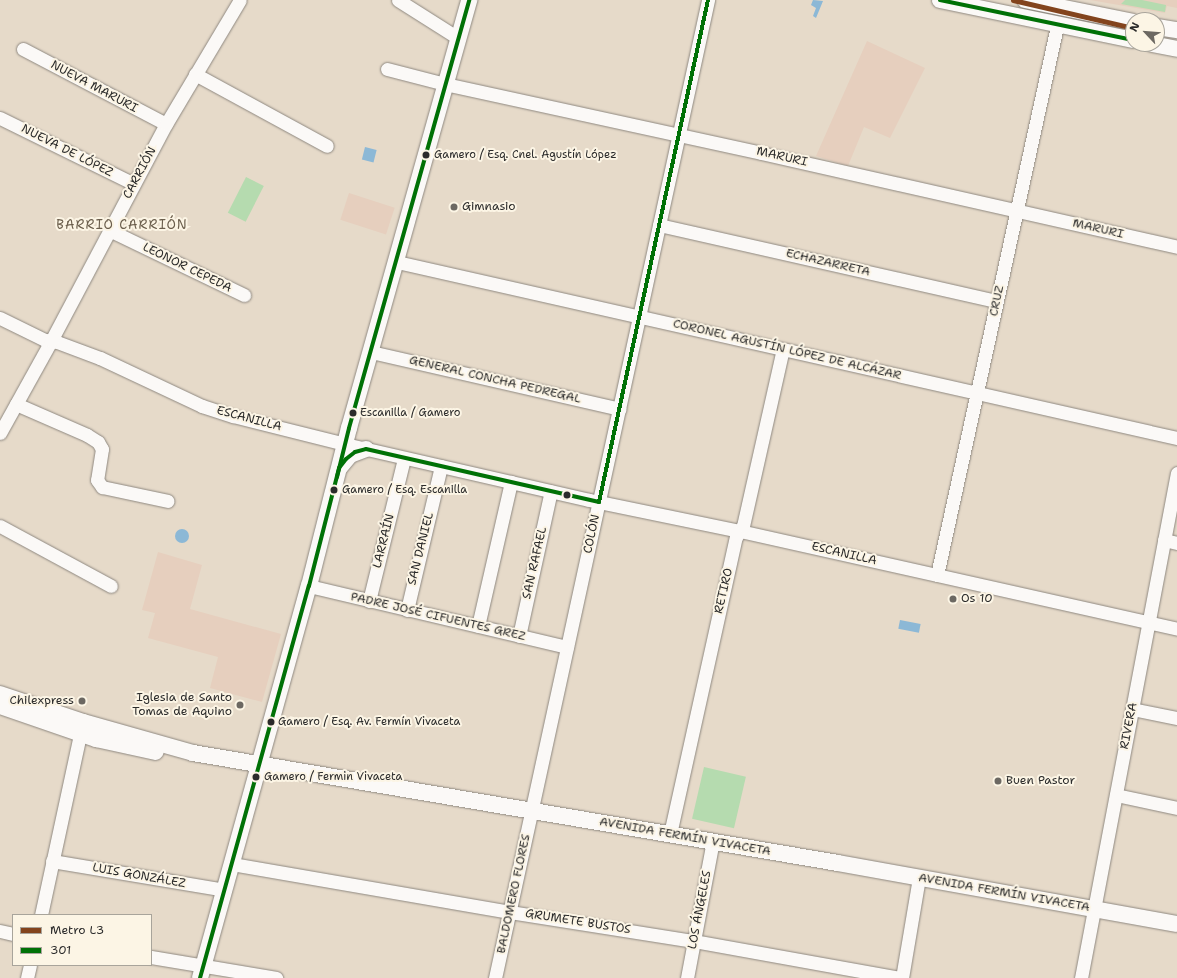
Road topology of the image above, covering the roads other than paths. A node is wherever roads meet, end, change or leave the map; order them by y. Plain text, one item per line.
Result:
1 (240, 0) edge
2 (398, 0) edge
3 (469, 0) edge
4 (708, 0) edge
5 (940, 0) edge
6 (1025, 0) edge
7 (1125, 20) edge
8 (1057, 26) junction
9 (1165, 28) edge
10 (1177, 30) edge
11 (458, 38) junction
12 (1125, 39) edge
13 (1165, 47) edge
14 (23, 49) dead end
15 (1177, 49) edge
16 (386, 69) dead end
17 (195, 74) junction
18 (445, 84) junction
19 (0, 118) edge
20 (166, 124) junction
21 (679, 135) junction
22 (327, 146) dead end
23 (134, 184) junction
24 (1017, 211) junction
25 (659, 225) junction
26 (109, 230) junction
27 (1177, 247) edge
28 (397, 262) junction
29 (244, 295) dead end
30 (997, 301) junction
31 (639, 316) junction
32 (0, 318) edge
33 (51, 341) junction
34 (783, 349) junction
35 (371, 352) junction
36 (977, 394) junction
37 (16, 404) junction
38 (620, 409) junction
39 (0, 433) edge
40 (1177, 438) edge
41 (345, 444) junction
42 (366, 449) junction
43 (404, 458) junction
44 (441, 466) junction
45 (339, 468) junction
46 (1177, 473) edge
47 (511, 482) junction
48 (551, 491) junction
49 (168, 501) dead end
50 (599, 502) junction
51 (0, 526) edge
52 (740, 531) junction
53 (1171, 541) edge
54 (937, 575) junction
55 (111, 586) dead end
56 (309, 586) junction
57 (369, 601) junction
58 (407, 610) junction
59 (1149, 623) junction
60 (478, 626) junction
61 (1177, 629) edge
62 (519, 636) junction
63 (567, 647) junction
64 (0, 694) edge
65 (0, 706) edge
66 (1132, 709) junction
67 (1177, 718) edge
68 (80, 734) junction
69 (193, 753) junction
70 (259, 766) junction
71 (1116, 795) junction
72 (1177, 808) edge
73 (532, 810) junction
74 (670, 834) junction
75 (713, 841) junction
76 (52, 861) junction
77 (232, 864) junction
78 (919, 877) junction
79 (225, 890) junction
80 (1094, 909) junction
81 (510, 912) junction
82 (41, 914) edge
83 (1177, 924) edge
84 (0, 931) edge
85 (12, 934) edge
86 (694, 941) junction
87 (152, 957) edge
88 (30, 966) edge
89 (202, 972) edge
90 (27, 978) edge
91 (276, 978) edge
92 (495, 978) edge
93 (687, 978) edge
94 (900, 978) edge
95 (1081, 978) edge

1 - 17 street, CARRIÓN
2 - 11 street
3 - 11 main road
4 - 21 street, COLÓN
5 - 8 main road
6 - 7 main road
8 - 12 main road
8 - 24 street, CRUZ
9 - 10 main road
11 - 18 main road
13 - 15 main road
14 - 20 street, NUEVA MARURI
16 - 18 street, MARURI
17 - 20 street, CARRIÓN
17 - 22 street
18 - 21 street, MARURI
18 - 28 main road
19 - 23 street, NUEVA DE LÓPEZ
20 - 23 street, CARRIÓN
21 - 24 street, MARURI
21 - 25 street, COLÓN
23 - 26 street, CARRIÓN
24 - 27 street, MARURI
24 - 30 street, CRUZ
25 - 30 street, ECHAZARRETA
25 - 31 street, COLÓN
26 - 29 street, LEONOR CEPEDA
26 - 33 street, CARRIÓN
28 - 31 street, CORONEL AGUSTÍN LÓPEZ DE ALCÁZAR
28 - 35 main road
30 - 36 street, CRUZ
31 - 34 street, CORONEL AGUSTÍN LÓPEZ DE ALCÁZAR
31 - 38 street, COLÓN
32 - 33 street, ESCANILLA
33 - 37 street, CARRIÓN
33 - 41 street, ESCANILLA
34 - 36 street, CORONEL AGUSTÍN LÓPEZ DE ALCÁZAR
34 - 52 street, RETIRO
35 - 38 street, GENERAL CONCHA PEDREGAL
35 - 41 main road
36 - 40 street, CORONEL AGUSTÍN LÓPEZ DE ALCÁZAR
36 - 54 street, CRUZ
37 - 39 street, CARRIÓN
37 - 49 street
38 - 50 street, COLÓN
41 - 42 street, ESCANILLA
41 - 45 main road
42 - 43 street, ESCANILLA
42 - 45 main road
43 - 44 street, ESCANILLA
43 - 57 street, LARRAÍN
44 - 47 street, ESCANILLA
44 - 58 street, SAN DANIEL
45 - 56 main road
46 - 53 street, RIVERA
47 - 48 street, ESCANILLA
47 - 60 street
48 - 50 street, ESCANILLA
48 - 62 street, SAN RAFAEL
50 - 52 street, ESCANILLA
50 - 63 street, COLÓN
51 - 55 street
52 - 54 street, ESCANILLA
52 - 74 street, RETIRO
53 - 59 street, RIVERA
54 - 59 street, ESCANILLA
56 - 57 street, PADRE JOSÉ CIFUENTES GREZ
56 - 70 main road
57 - 58 street, PADRE JOSÉ CIFUENTES GREZ
58 - 60 street, PADRE JOSÉ CIFUENTES GREZ
59 - 61 street, ESCANILLA
59 - 66 street, RIVERA
60 - 62 street, PADRE JOSÉ CIFUENTES GREZ
62 - 63 street, PADRE JOSÉ CIFUENTES GREZ
63 - 73 street, COLÓN
64 - 69 main road, AVENIDA FERMÍN VIVACETA
65 - 68 main road, AVENIDA FERMÍN VIVACETA
66 - 67 street
66 - 71 street, RIVERA
68 - 69 main road, AVENIDA FERMÍN VIVACETA
68 - 76 street
69 - 70 main road, AVENIDA FERMÍN VIVACETA
70 - 73 main road, AVENIDA FERMÍN VIVACETA
70 - 77 main road
71 - 72 street
71 - 80 street, RIVERA
73 - 74 main road, AVENIDA FERMÍN VIVACETA
73 - 81 street, BALDOMERO FLORES
74 - 75 main road, AVENIDA FERMÍN VIVACETA
75 - 78 main road, AVENIDA FERMÍN VIVACETA
75 - 86 street, LOS ÁNGELES
76 - 79 street, LUIS GONZÁLEZ
76 - 82 street
77 - 79 main road
77 - 81 street, GRUMETE BUSTOS
78 - 80 main road, AVENIDA FERMÍN VIVACETA
78 - 94 street
79 - 89 main road
80 - 83 main road, AVENIDA FERMÍN VIVACETA
80 - 95 street, RIVERA
81 - 86 street, GRUMETE BUSTOS
81 - 92 street, BALDOMERO FLORES
84 - 85 street
86 - 93 street, LOS ÁNGELES
86 - 94 street, GRUMETE BUSTOS
87 - 89 street
88 - 90 street
89 - 91 street

